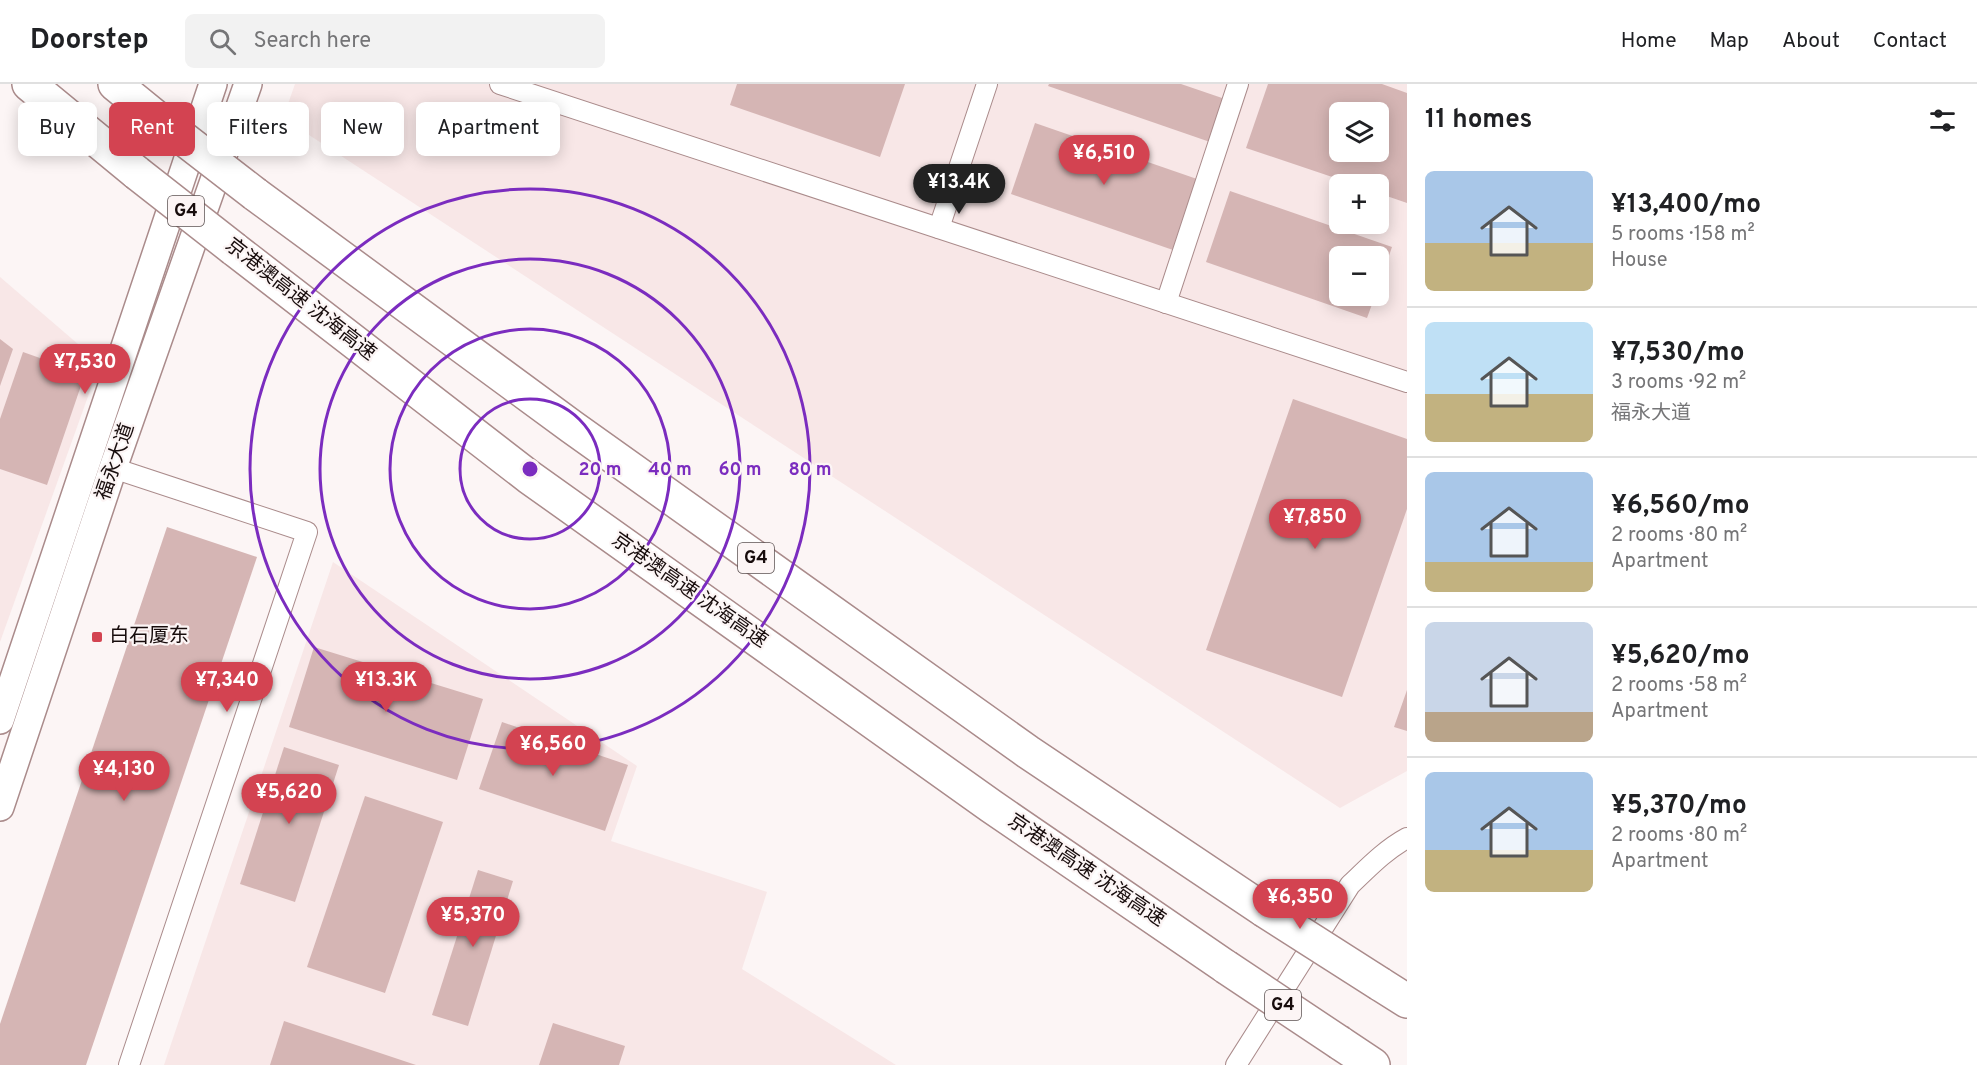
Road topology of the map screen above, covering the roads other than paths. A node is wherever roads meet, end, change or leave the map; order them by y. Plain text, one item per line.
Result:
1 (29, 84) edge
2 (115, 84) edge
3 (213, 84) edge
4 (248, 84) edge
5 (500, 84) edge
6 (987, 84) edge
7 (1238, 84) edge
8 (939, 228) junction
9 (1166, 303) junction
10 (1407, 382) edge
11 (113, 468) junction
12 (0, 720) edge
13 (0, 807) edge
14 (1407, 838) edge
15 (1394, 993) edge
16 (129, 1065) edge
17 (1236, 1065) edge
18 (1373, 1065) edge

1 - 18 highway, 京港澳高速 沈海高速 / G4, bridge
2 - 15 highway, G4, bridge
3 - 12 main road, 福永大道
4 - 11 main road, 福永大道
5 - 8 street
6 - 8 street
7 - 9 street
8 - 9 street
9 - 10 street
11 - 13 main road, 福永大道
11 - 16 street
14 - 17 street

